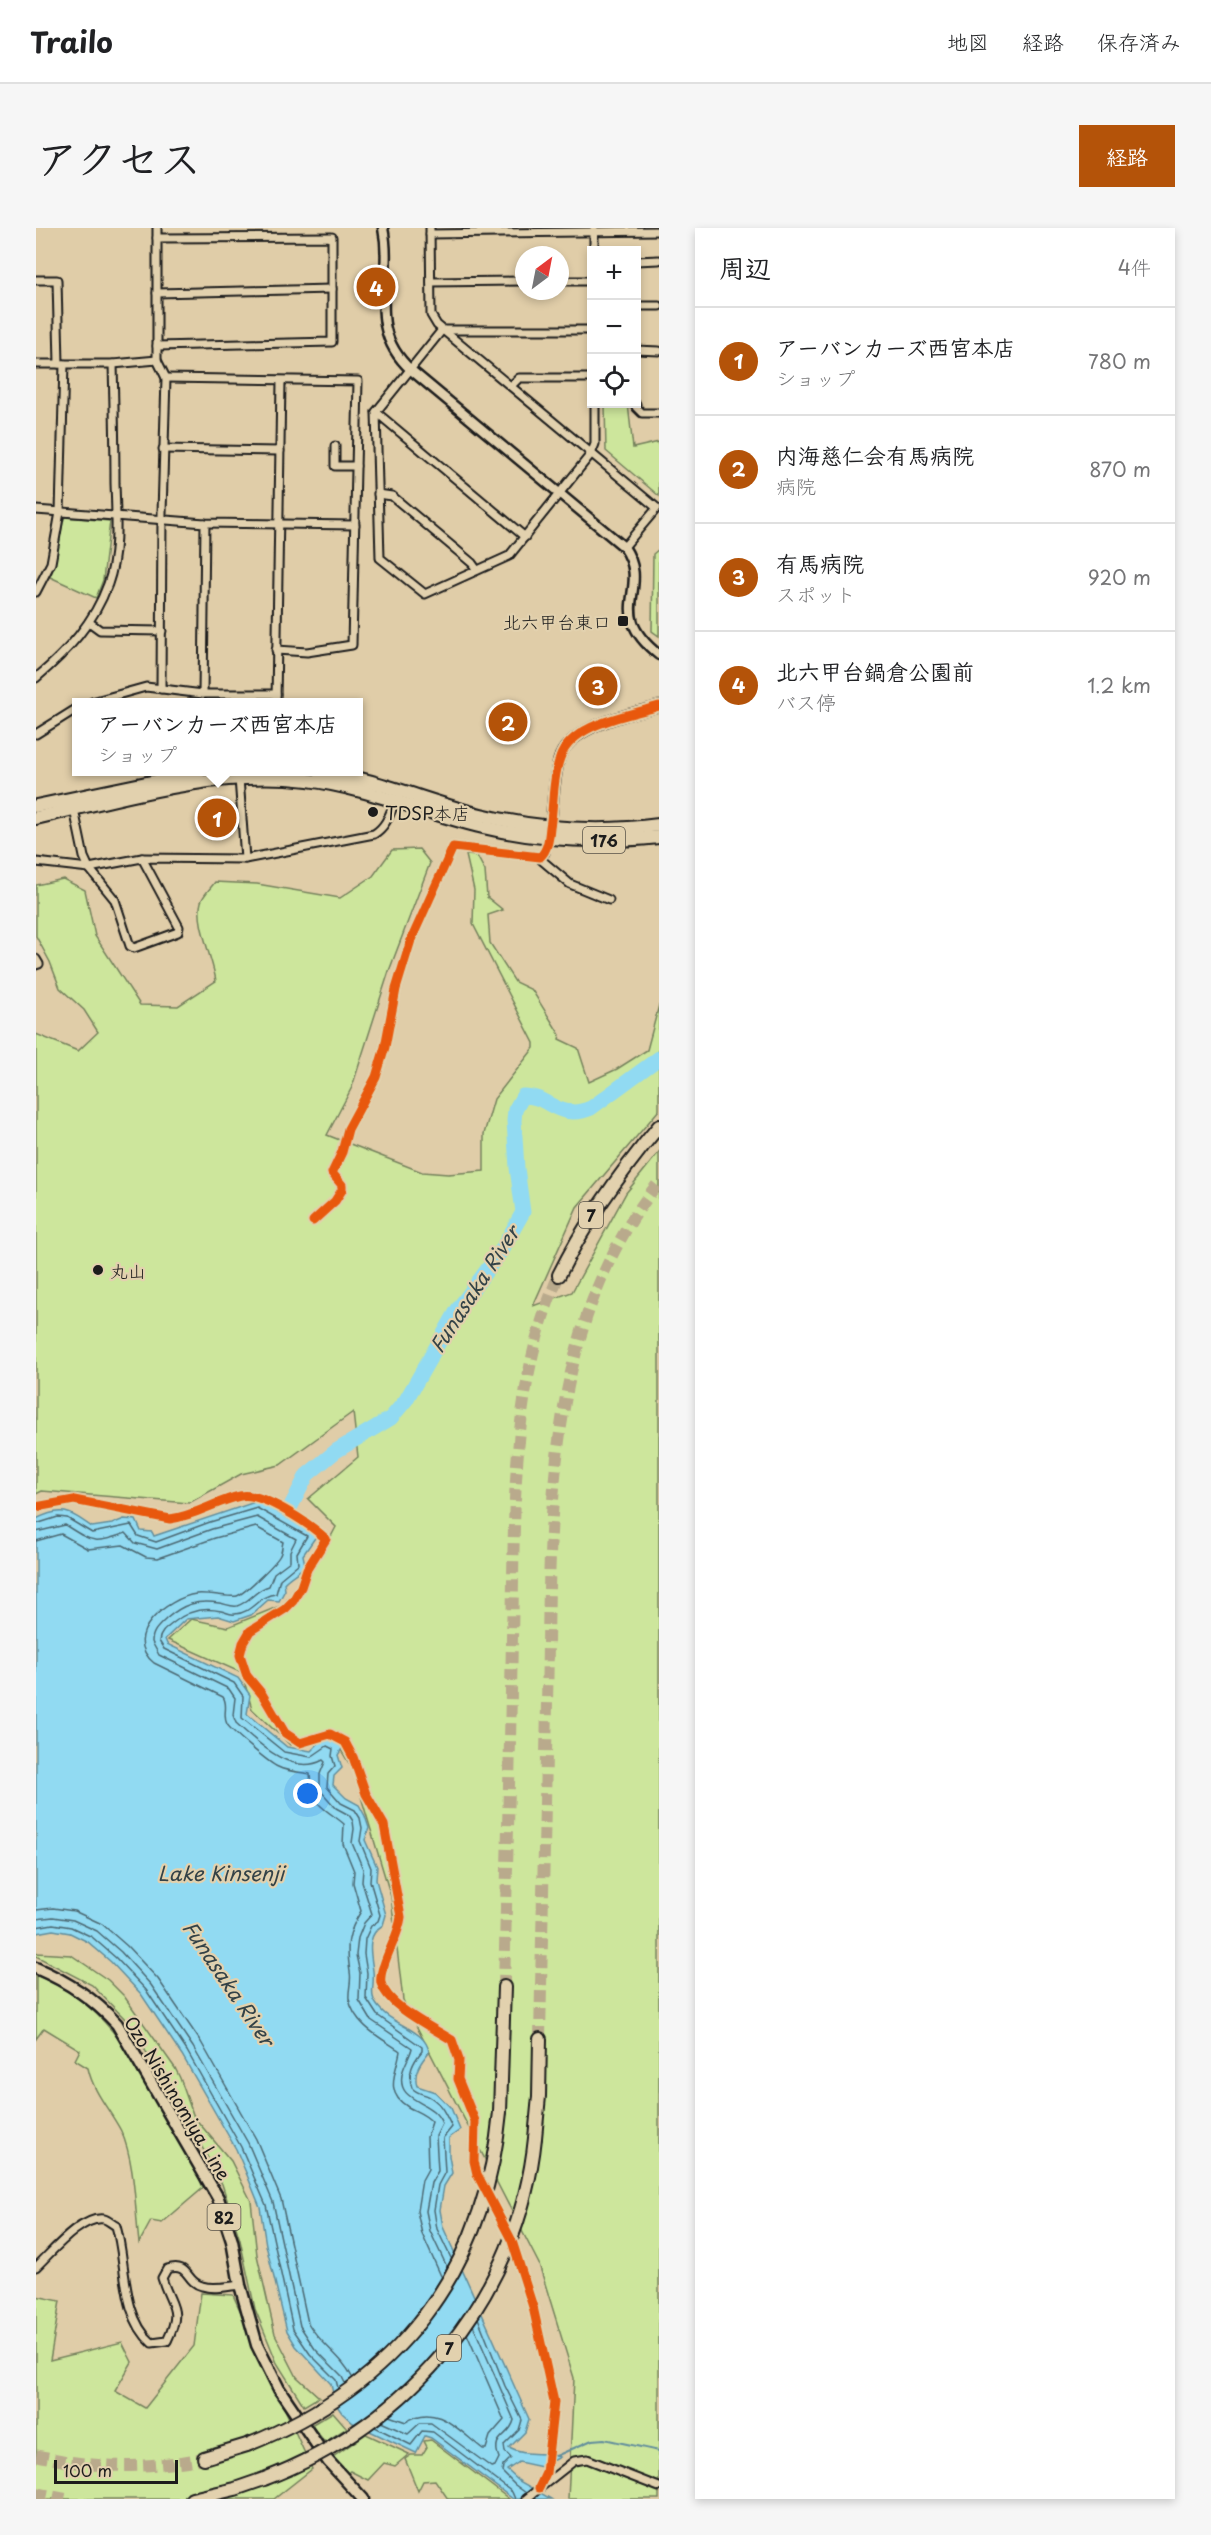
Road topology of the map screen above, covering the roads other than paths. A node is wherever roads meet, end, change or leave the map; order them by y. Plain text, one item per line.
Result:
1 (157, 228) edge
2 (383, 228) edge
3 (594, 230) edge
4 (430, 231) edge
5 (659, 231) edge
6 (157, 238) junction
7 (594, 246) edge
8 (659, 260) edge
9 (641, 261) edge
10 (36, 280) edge
11 (515, 281) edge
12 (569, 281) edge
13 (587, 281) edge
14 (431, 282) junction
15 (332, 290) junction
16 (157, 293) junction
17 (641, 306) edge
18 (659, 306) edge
19 (442, 330) junction
20 (587, 330) edge
21 (158, 346) junction
22 (641, 350) edge
23 (659, 351) edge
24 (157, 360) junction
25 (36, 364) edge
26 (62, 364) junction
27 (113, 364) junction
28 (411, 370) junction
29 (166, 378) junction
30 (587, 378) edge
31 (280, 381) junction
32 (511, 387) junction
33 (595, 408) edge
34 (639, 408) edge
35 (376, 412) junction
36 (659, 413) edge
37 (335, 446) dead end
38 (164, 449) junction
39 (280, 452) junction
40 (591, 454) junction
41 (356, 466) junction
42 (560, 493) junction
43 (378, 494) junction
44 (36, 510) edge
45 (60, 512) junction
46 (116, 516) junction
47 (162, 521) junction
48 (205, 523) junction
49 (279, 525) junction
50 (355, 525) junction
51 (525, 537) junction
52 (624, 547) junction
53 (477, 570) junction
54 (36, 592) edge
55 (89, 622) junction
56 (162, 631) junction
57 (276, 650) junction
58 (659, 655) edge
59 (36, 678) edge
60 (161, 688) junction
61 (203, 694) junction
62 (276, 694) junction
63 (106, 698) edge
64 (276, 698) edge
65 (659, 706) edge
66 (72, 712) edge
67 (36, 734) edge
68 (176, 776) edge
69 (347, 776) edge
70 (239, 778) junction
71 (396, 800) junction
72 (36, 806) edge
73 (74, 809) junction
74 (36, 818) edge
75 (659, 825) edge
76 (550, 833) junction
77 (659, 837) edge
78 (538, 857) junction
79 (142, 858) junction
80 (245, 859) junction
81 (36, 862) edge
82 (89, 868) junction
83 (609, 900) dead end
84 (36, 959) edge
85 (36, 965) edge
86 (659, 1126) edge
87 (659, 1132) edge
88 (631, 1160) junction
89 (313, 1221) dead end
90 (559, 1275) tunnel mouth
91 (36, 1507) edge
92 (36, 1968) edge
93 (504, 1987) tunnel mouth
94 (540, 2038) tunnel mouth
95 (36, 2267) edge
96 (240, 2285) junction
97 (204, 2458) tunnel mouth
98 (659, 2487) edge
99 (539, 2488) junction
100 (192, 2499) edge
101 (363, 2499) edge
102 (526, 2499) edge

1 - 6 street
2 - 28 street
3 - 4 street
3 - 5 street
3 - 7 street
4 - 14 street
6 - 15 street
6 - 16 street
8 - 9 street
10 - 26 street
11 - 14 street
12 - 13 street
14 - 19 street
15 - 16 street
15 - 21 street
16 - 21 street
17 - 18 street
19 - 20 street
19 - 28 street
19 - 32 street
21 - 24 street
22 - 23 street
24 - 27 street
24 - 29 street
25 - 26 street
26 - 27 street
26 - 45 street
27 - 46 street
28 - 35 street
28 - 42 street
29 - 31 street
29 - 38 street
30 - 32 street
31 - 39 street
31 - 41 street
32 - 40 street
33 - 40 street
34 - 36 street
35 - 43 street
35 - 51 street
37 - 41 street
38 - 39 street
38 - 47 street
39 - 49 street
40 - 42 street
40 - 52 street
41 - 50 street
42 - 51 street
42 - 52 street
43 - 53 street
43 - 53 street
44 - 45 street
45 - 46 street
45 - 54 street
46 - 47 street
46 - 55 street
47 - 48 street
47 - 56 street
48 - 49 street
48 - 61 street
49 - 50 street
49 - 57 street
50 - 57 street
51 - 53 street
52 - 58 street
55 - 56 street
55 - 59 street
56 - 60 street
57 - 62 street
60 - 61 street
60 - 63 street
61 - 62 street
62 - 64 street
65 - 76 street
66 - 67 street
68 - 72 highway
69 - 76 highway, 176
70 - 71 highway, 176
70 - 73 highway, 176
70 - 80 street
71 - 76 highway, 176
71 - 80 street
73 - 74 highway, 176
73 - 82 street
75 - 76 highway, 176
76 - 77 highway, 176
76 - 78 street
78 - 83 street
78 - 89 street
79 - 80 street
79 - 82 street
79 - 82 street
81 - 82 street
84 - 85 street
86 - 88 highway
87 - 88 highway, 7
88 - 90 highway, 7
91 - 99 street
92 - 96 main road, Ozo Nishinomiya Line / 82
93 - 97 highway, 7, bridge
94 - 100 highway, 7, bridge
95 - 96 street
96 - 101 main road, Ozo Nishinomiya Line / 82
98 - 99 street
99 - 102 street

